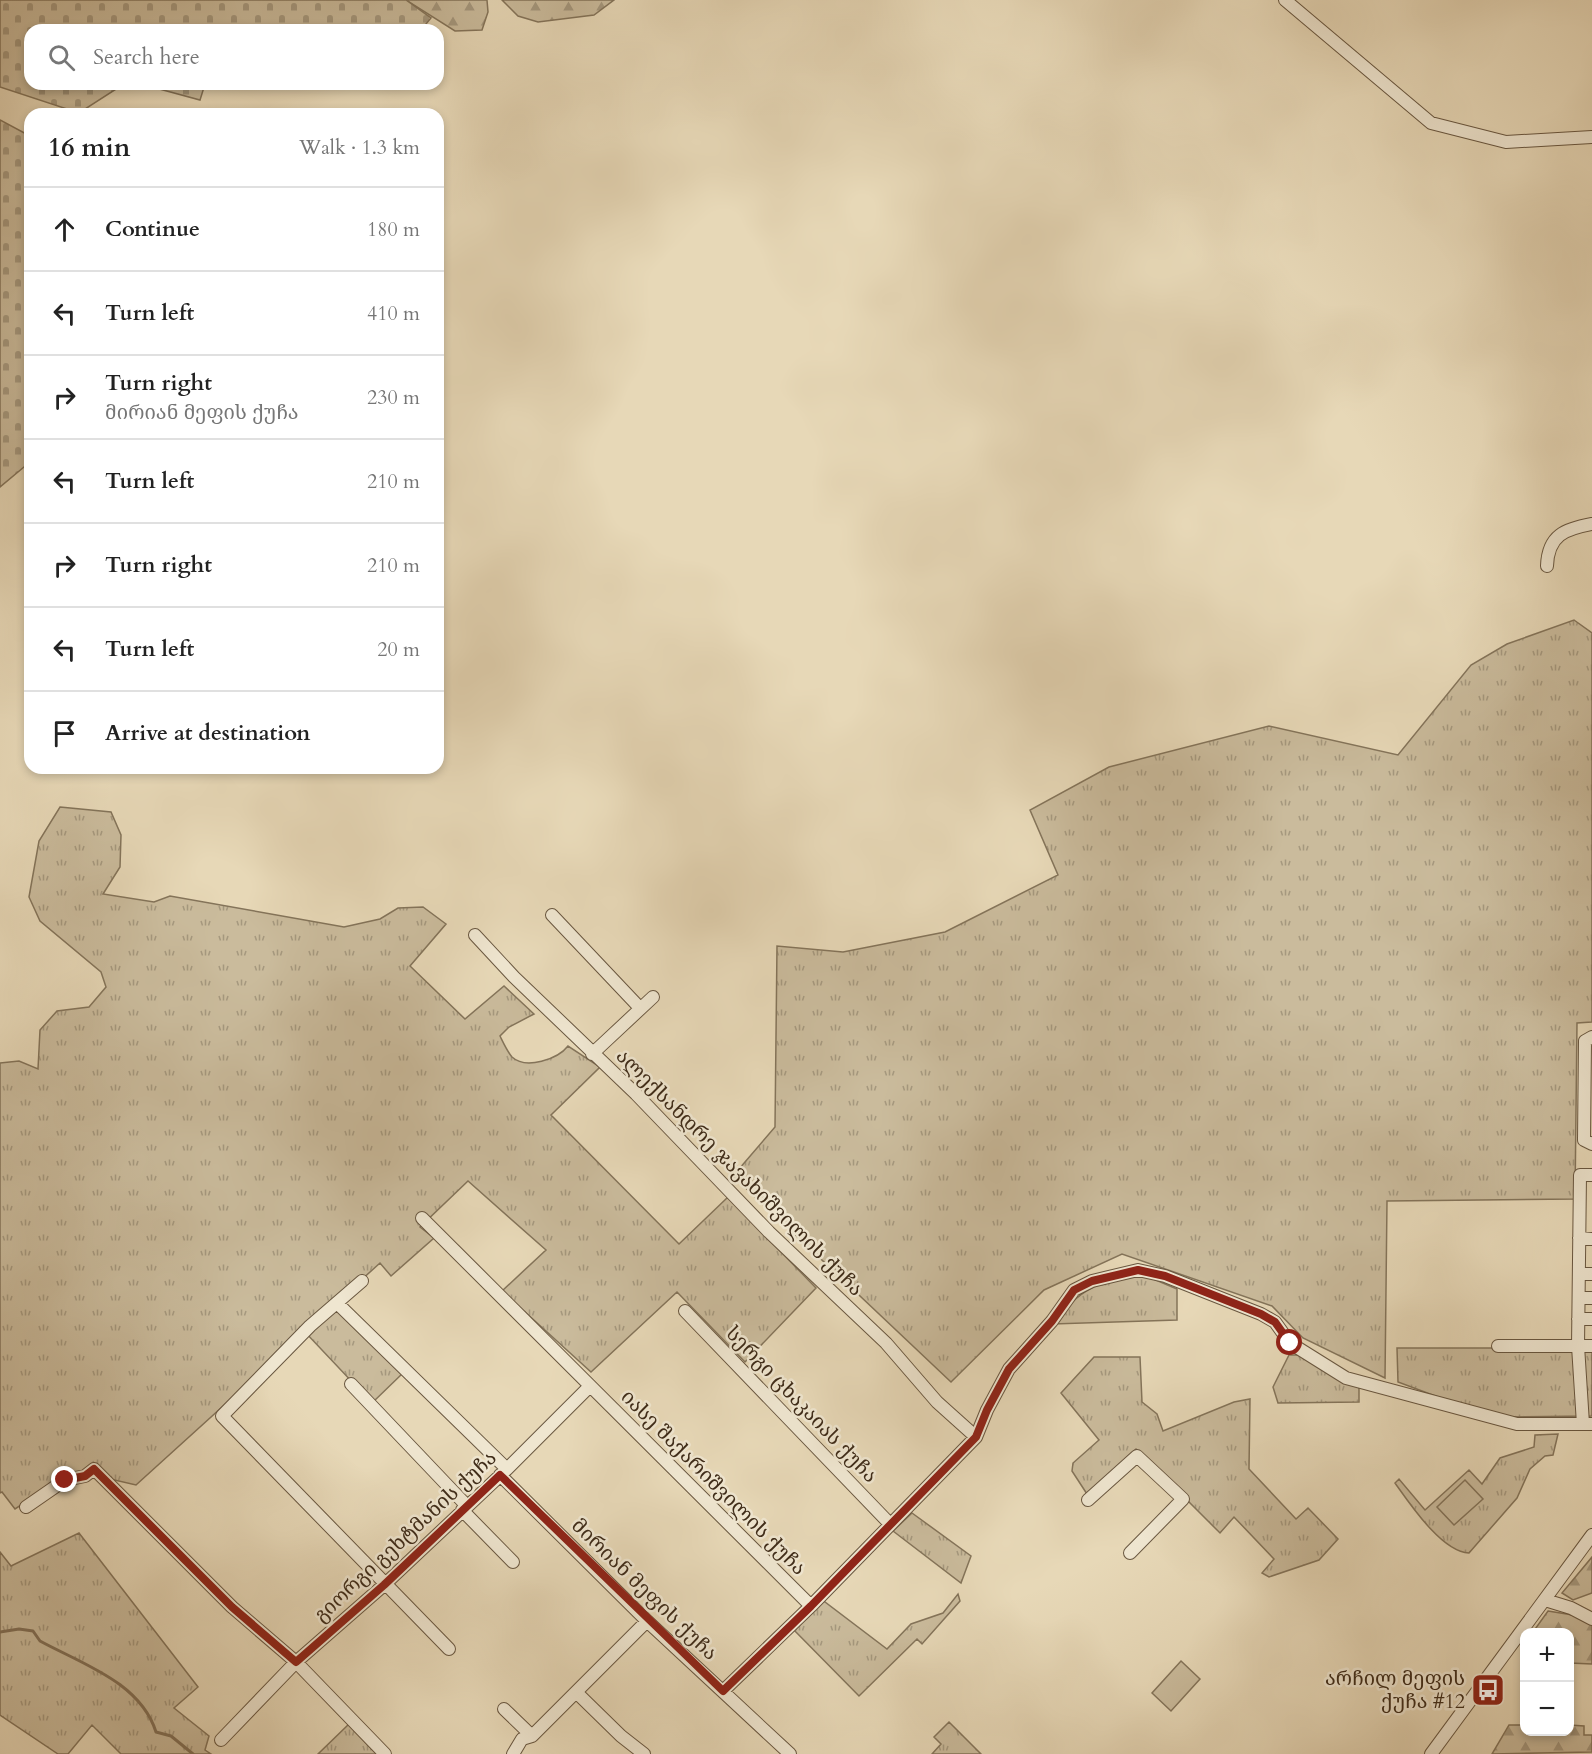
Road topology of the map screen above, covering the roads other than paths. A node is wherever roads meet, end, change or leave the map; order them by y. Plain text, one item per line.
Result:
1 (1285, 0) edge
2 (1592, 137) edge
3 (1592, 524) edge
4 (1547, 566) dead end
5 (552, 915) dead end
6 (475, 935) dead end
7 (653, 997) dead end
8 (640, 1008) junction
9 (1592, 1037) edge
10 (592, 1054) junction
11 (1588, 1110) edge
12 (1592, 1144) edge
13 (1592, 1175) edge
14 (422, 1218) dead end
15 (1586, 1239) edge
16 (1579, 1274) junction
17 (1592, 1274) edge
18 (362, 1281) dead end
19 (1579, 1298) junction
20 (1592, 1298) edge
21 (338, 1304) junction
22 (685, 1311) dead end
23 (1578, 1318) junction
24 (1592, 1318) edge
25 (1498, 1346) dead end
26 (1578, 1346) junction
27 (1592, 1346) edge
28 (351, 1384) dead end
29 (590, 1386) junction
30 (1587, 1424) edge
31 (976, 1437) junction
32 (504, 1472) junction
33 (1088, 1500) dead end
34 (26, 1507) dead end
35 (464, 1508) junction
36 (890, 1524) junction
37 (1592, 1535) edge
38 (1130, 1553) dead end
39 (513, 1562) dead end
40 (384, 1585) junction
41 (1545, 1600) junction
42 (811, 1606) junction
43 (1592, 1619) edge
44 (647, 1621) junction
45 (449, 1648) dead end
46 (296, 1662) junction
47 (723, 1691) junction
48 (577, 1693) junction
49 (504, 1709) dead end
50 (532, 1736) junction
51 (221, 1740) dead end
52 (385, 1754) edge
53 (513, 1754) edge
54 (644, 1754) edge
55 (790, 1754) edge
56 (1431, 1754) edge

1 - 2 street
3 - 4 street
5 - 8 street
6 - 10 street, ალექსანდრე ჯავახიშვილის ქუჩა
7 - 8 street
8 - 10 street
9 - 11 street
10 - 31 street, ალექსანდრე ჯავახიშვილის ქუჩა
11 - 12 street
13 - 15 street
14 - 29 street, იასე შაქარიშვილის ქუჩა
15 - 16 street
16 - 17 street
16 - 19 street
18 - 21 street
19 - 20 street
19 - 23 street
21 - 32 street, მირიან მეფის ქუჩა
21 - 40 street
22 - 36 street, სერგი ცხაკაიას ქუჩა
23 - 24 street
23 - 26 street
25 - 26 street
26 - 27 street
26 - 30 street
28 - 35 street
29 - 32 street, გიორგი გეხტმანის ქუჩა
29 - 42 street, იასე შაქარიშვილის ქუჩა
30 - 31 street
31 - 36 street
32 - 35 street, გიორგი გეხტმანის ქუჩა
32 - 44 street, მირიან მეფის ქუჩა
33 - 38 street
34 - 46 street
35 - 39 street
35 - 40 street, გიორგი გეხტმანის ქუჩა
36 - 42 street
37 - 41 street
40 - 45 street
40 - 46 street, გიორგი გეხტმანის ქუჩა
41 - 43 street
41 - 56 street
42 - 47 street
44 - 47 street, მირიან მეფის ქუჩა
44 - 48 street
46 - 51 street, გიორგი გეხტმანის ქუჩა
46 - 52 street
47 - 55 street, მირიან მეფის ქუჩა
48 - 50 street
48 - 54 street
49 - 50 street
50 - 53 street

